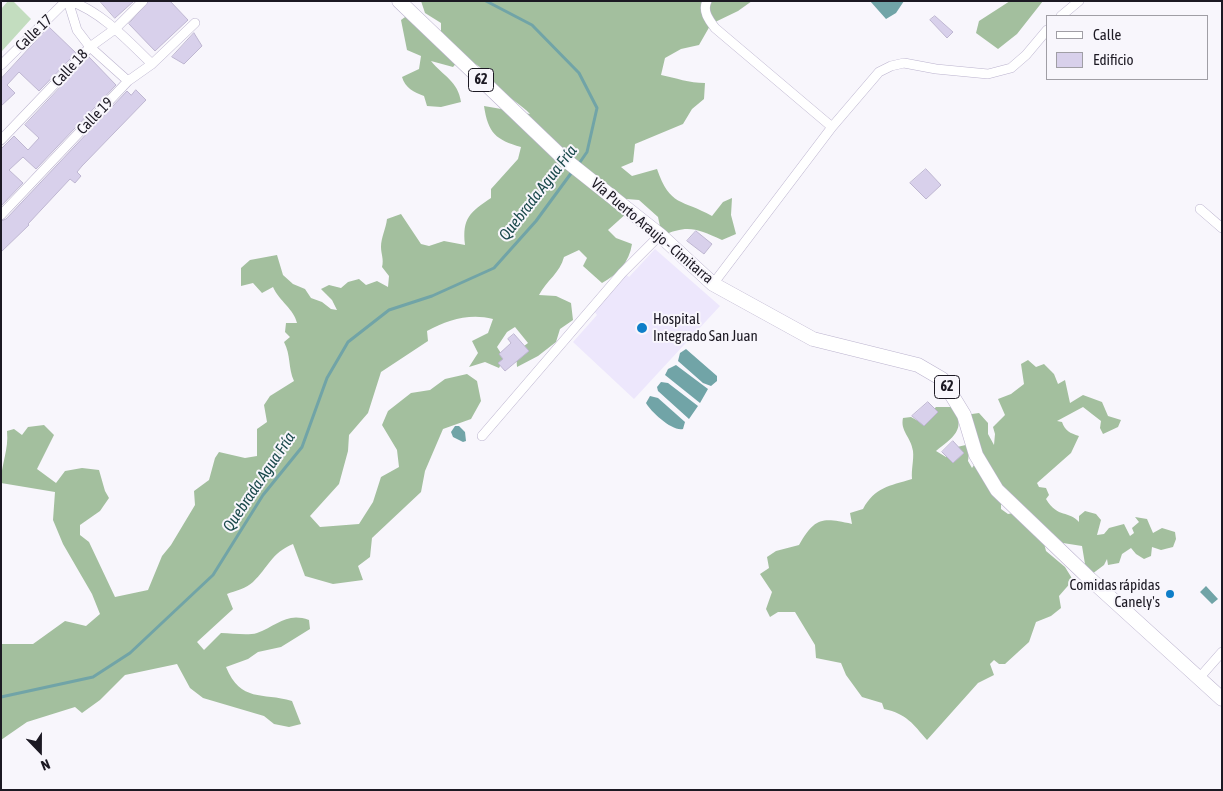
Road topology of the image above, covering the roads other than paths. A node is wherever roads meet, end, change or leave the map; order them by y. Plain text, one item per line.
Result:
1 (68, 1) edge
2 (143, 1) edge
3 (399, 1) edge
4 (707, 1) edge
5 (1078, 1) edge
6 (1062, 15) edge
7 (196, 23) dead end
8 (115, 28) junction
9 (1046, 31) edge
10 (90, 47) junction
11 (1, 64) edge
12 (152, 64) junction
13 (128, 81) junction
14 (832, 127) junction
15 (1, 140) edge
16 (1200, 209) dead end
17 (1, 215) edge
18 (1220, 223) edge
19 (660, 235) junction
20 (713, 284) junction
21 (482, 436) dead end
22 (1222, 652) edge
23 (1200, 678) junction
24 (1222, 699) edge

1 - 8 street
1 - 10 street
1 - 11 street, Calle 17
2 - 8 street, Calle 18
3 - 19 main road, Vía Puerto Araujo - Cimitarra / 62
4 - 14 street
5 - 6 street
7 - 12 street, Calle 19
8 - 10 street, Calle 18
8 - 12 street
9 - 14 street
10 - 13 street
10 - 15 street, Calle 18
12 - 13 street, Calle 19
13 - 17 street, Calle 19
14 - 20 street
16 - 18 street
19 - 20 main road, Vía Puerto Araujo - Cimitarra / 62
19 - 21 street
20 - 23 main road, Vía Puerto Araujo - Cimitarra / 62
22 - 23 street
23 - 24 main road, Vía Puerto Araujo - Cimitarra / 62

